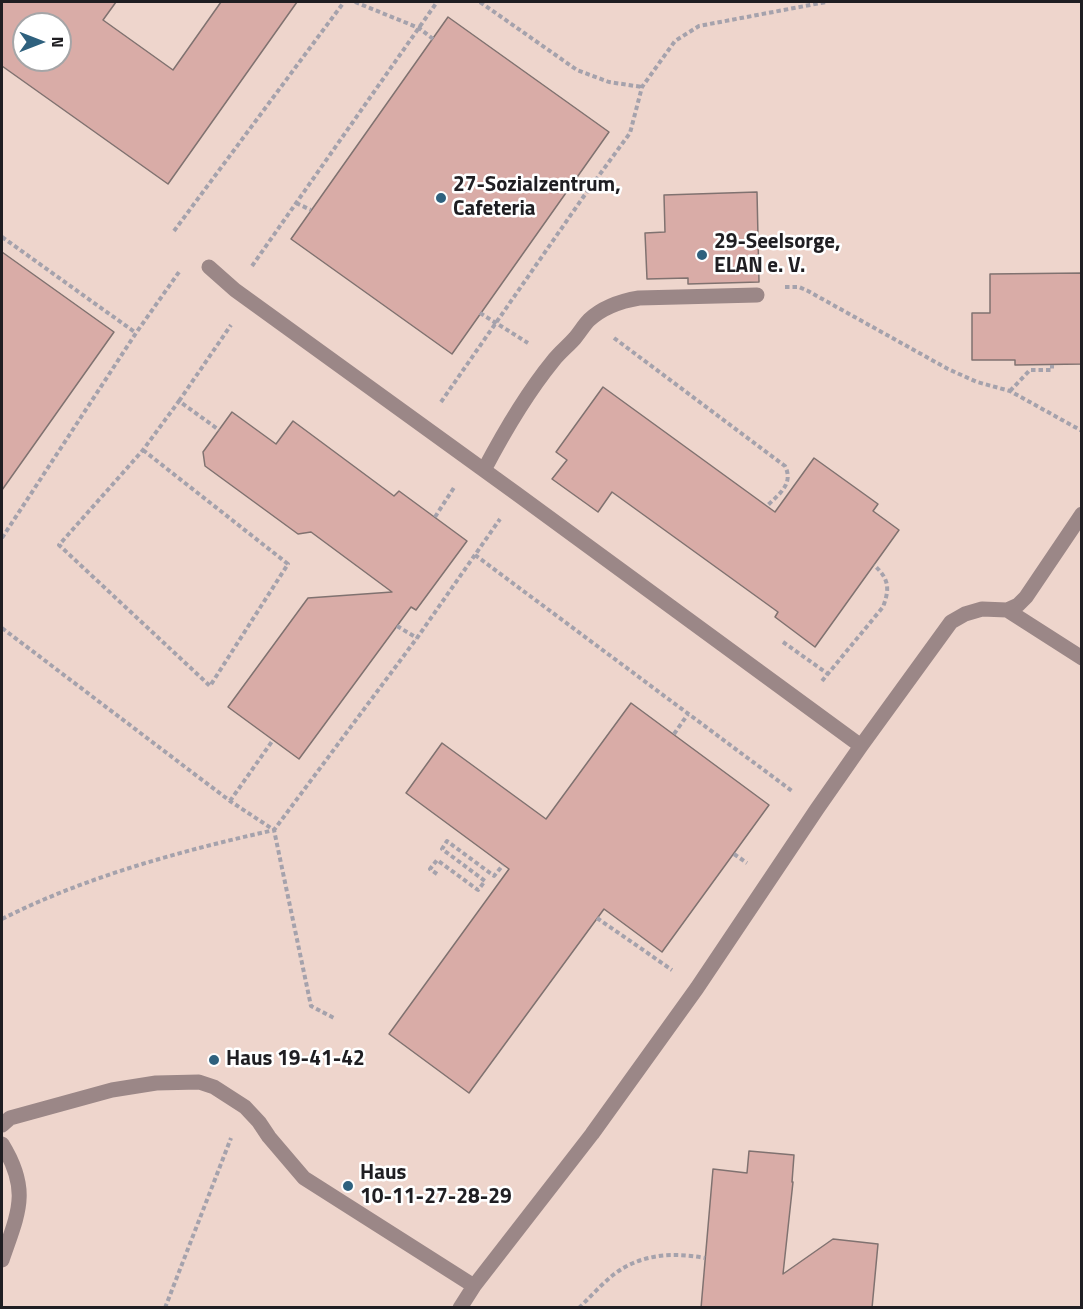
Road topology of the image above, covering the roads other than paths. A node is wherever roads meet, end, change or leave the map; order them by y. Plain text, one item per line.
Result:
1 (209, 267) dead end
2 (757, 295) road end
3 (484, 470) junction
4 (1082, 514) edge
5 (1007, 610) junction
6 (1082, 658) edge
7 (861, 746) junction
8 (2, 1125) edge
9 (2, 1144) edge
10 (2, 1260) edge
11 (474, 1286) junction
12 (460, 1308) edge

1 - 3 lane
2 - 3 lane
3 - 7 lane
4 - 5 lane
5 - 6 lane
5 - 7 lane
7 - 11 lane
8 - 11 lane
9 - 10 lane
11 - 12 lane

